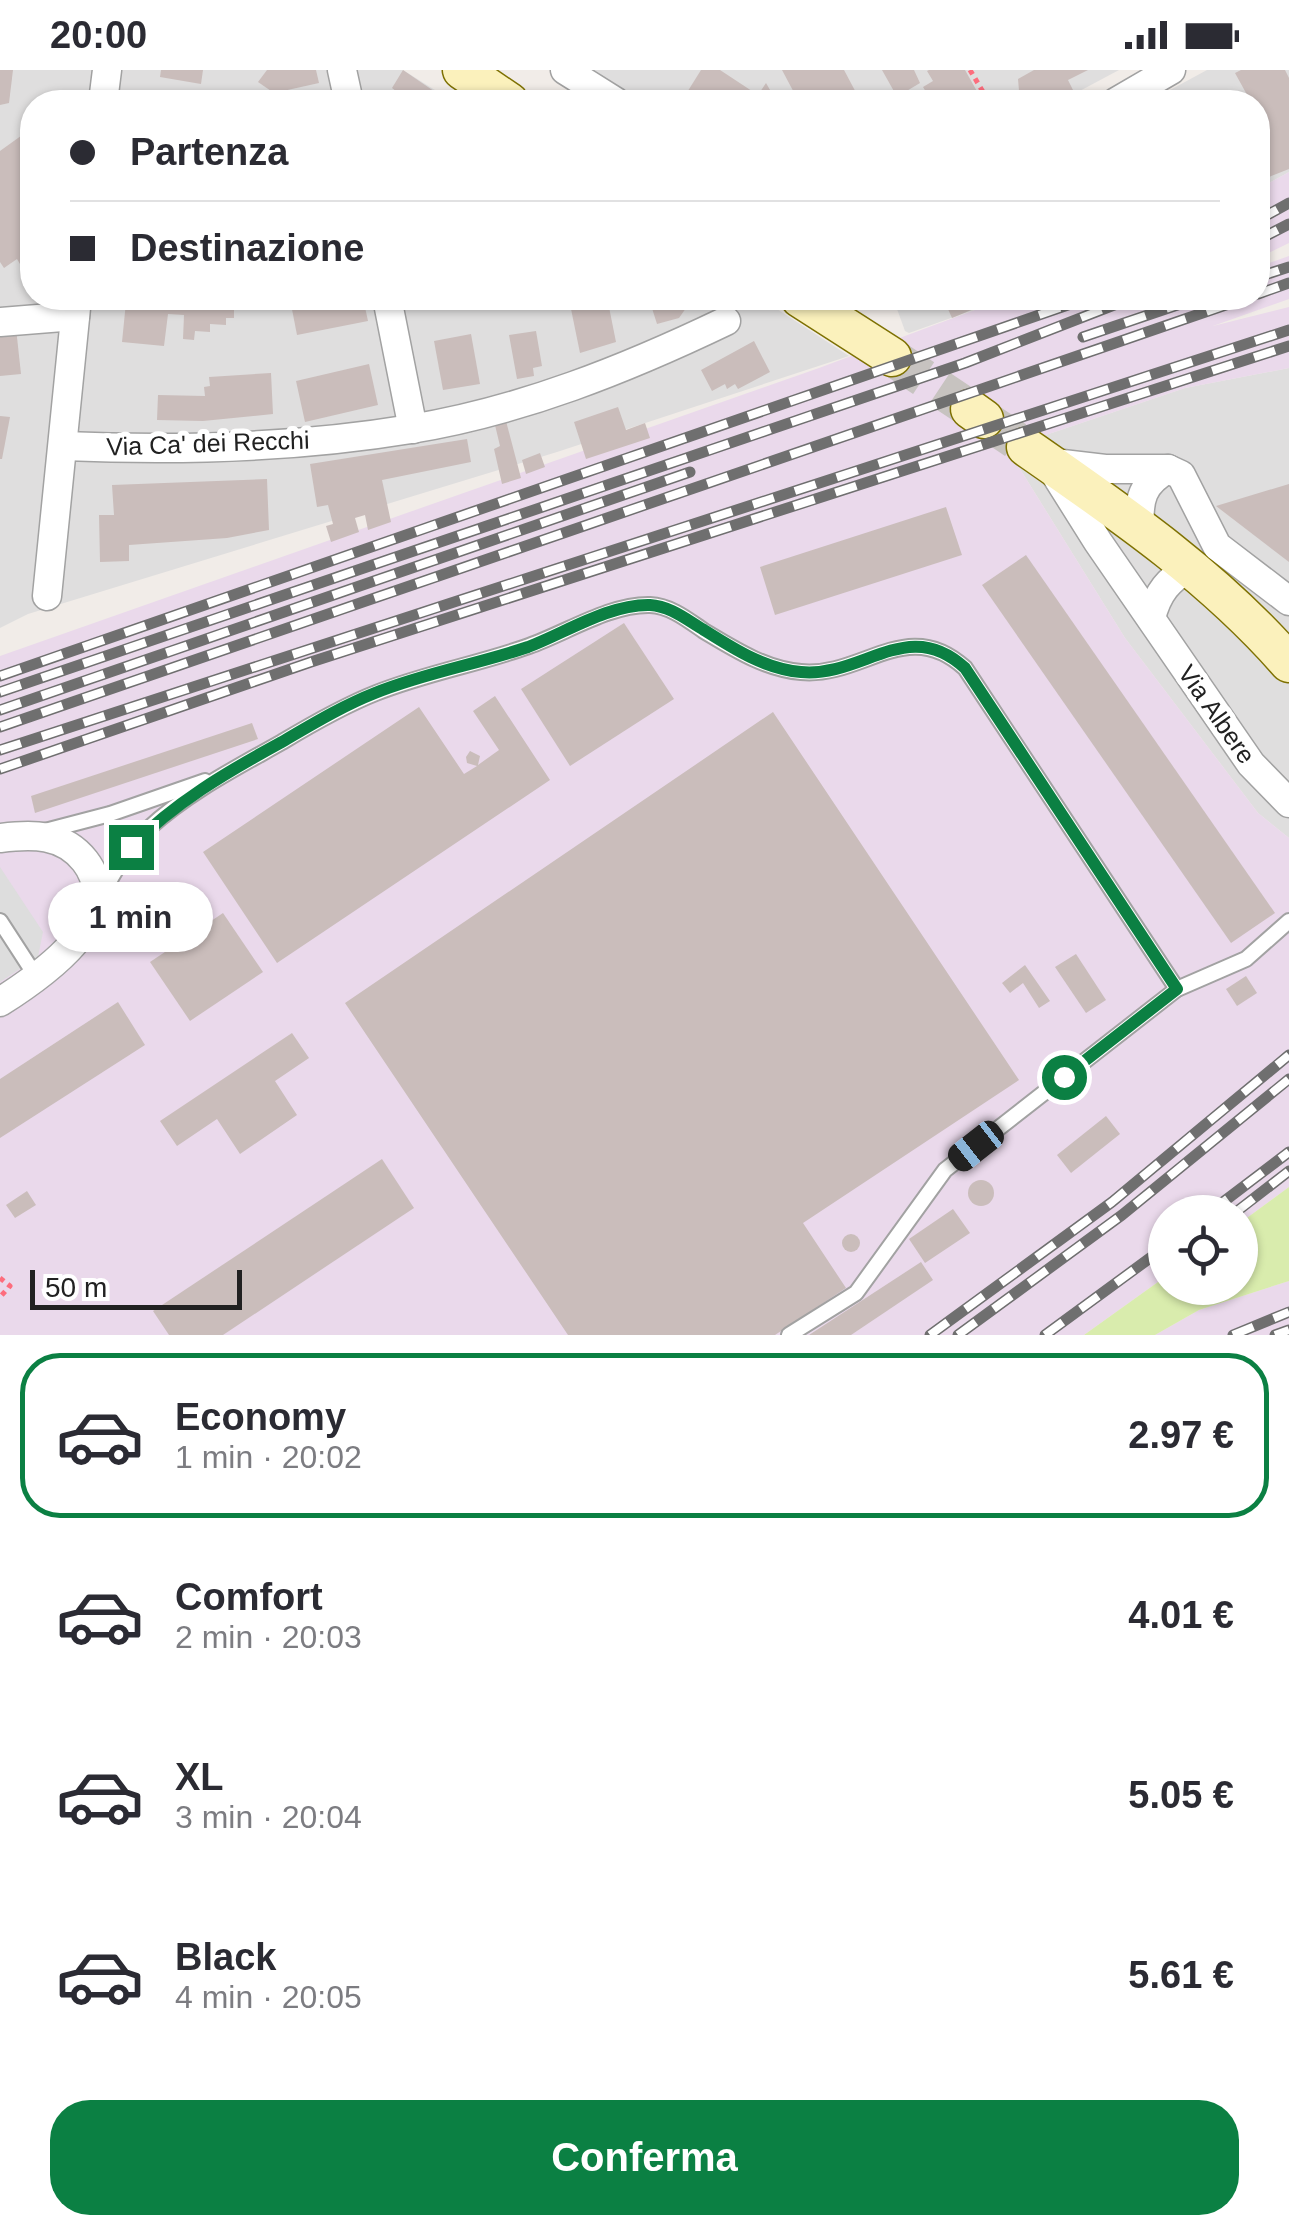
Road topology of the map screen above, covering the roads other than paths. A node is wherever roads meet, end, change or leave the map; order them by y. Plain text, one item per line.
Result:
1 (462, 70) edge
2 (565, 70) edge
3 (1171, 70) edge
4 (492, 90) edge
5 (597, 90) edge
6 (1137, 90) edge
7 (61, 310) edge
8 (76, 310) edge
9 (389, 310) edge
10 (819, 310) edge
11 (726, 321) dead end
12 (0, 322) edge
13 (892, 357) tunnel mouth
14 (413, 429) junction
15 (63, 446) junction
16 (1037, 454) junction
17 (1168, 469) junction
18 (1140, 528) junction
19 (1191, 565) junction
20 (47, 596) dead end
21 (1289, 601) edge
22 (1150, 618) junction
23 (1289, 664) edge
24 (225, 774) junction
25 (1289, 803) edge
26 (34, 834) junction
27 (0, 838) edge
28 (97, 907) junction
29 (0, 921) edge
30 (1289, 922) edge
31 (38, 978) junction
32 (1177, 989) junction
33 (0, 1002) edge
34 (789, 1335) edge

1 - 4 street
2 - 5 street
3 - 6 street
7 - 12 street
8 - 15 street
9 - 14 street
10 - 13 street
11 - 14 street, Via Ca' dei Recchi
14 - 15 street, Via Ca' dei Recchi
15 - 20 street
16 - 17 street
16 - 18 street
16 - 22 street, Via Albere
17 - 18 street
17 - 21 street
18 - 19 street
19 - 22 street
19 - 23 street
22 - 25 street, Via Albere
24 - 26 lane
24 - 28 lane
24 - 32 lane
26 - 27 street
26 - 28 street
28 - 31 street
29 - 31 lane
30 - 32 lane
31 - 33 street
32 - 34 lane

